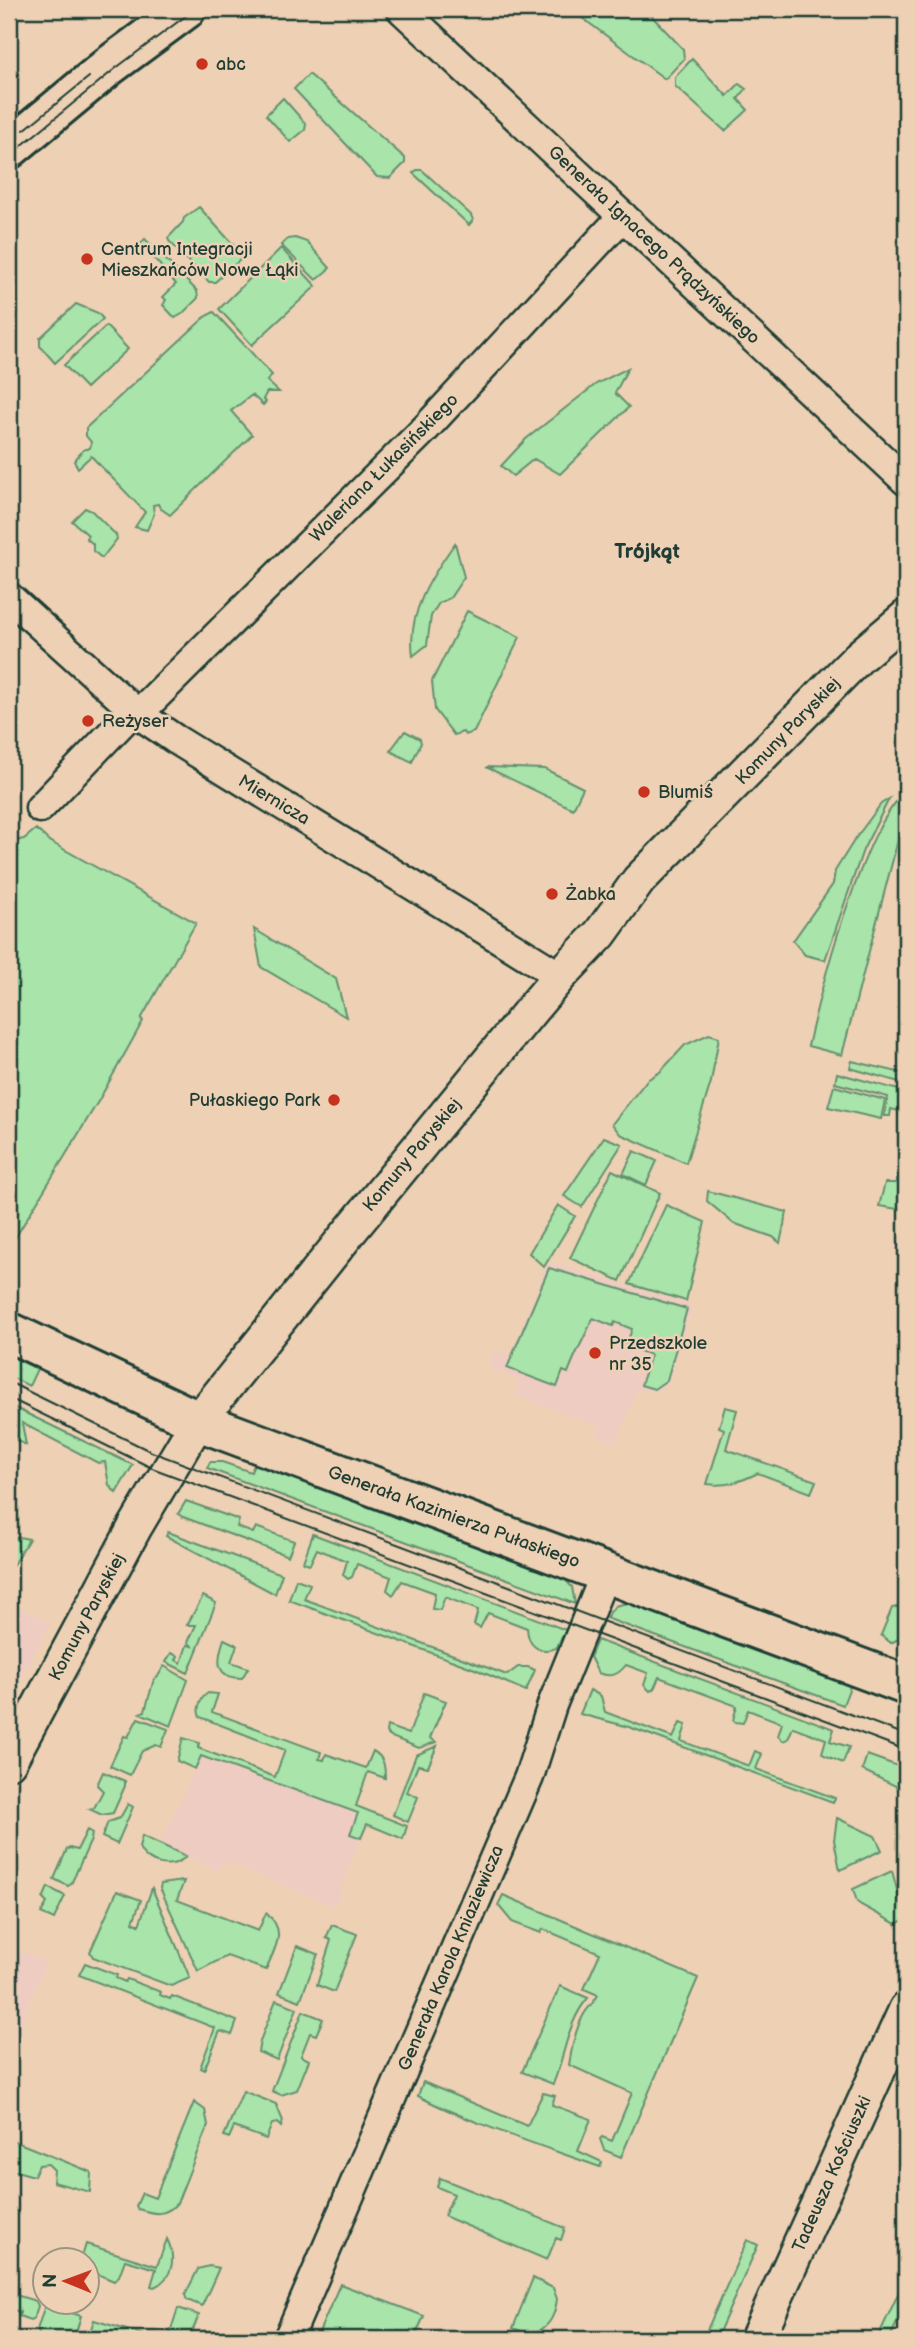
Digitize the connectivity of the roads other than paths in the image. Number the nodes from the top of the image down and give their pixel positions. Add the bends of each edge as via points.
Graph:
1 (186, 9) edge
2 (401, 9) edge
3 (9, 149) edge
4 (623, 216) junction
5 (906, 481) edge
6 (9, 597) edge
7 (906, 617) edge
8 (136, 712) junction
9 (40, 807) dead end
10 (560, 976) junction
11 (9, 1332) edge
12 (198, 1421) junction
13 (605, 1574) junction
14 (906, 1685) edge
15 (9, 1762) edge
16 (906, 2009) edge
17 (288, 2339) edge
18 (757, 2339) edge

1 - 3 main road
2 - 4 street, Generała Ignacego Prądzyńskiego
4 - 5 street, Generała Ignacego Prądzyńskiego
4 - 8 street, Waleriana Łukasińskiego via 424,430
6 - 8 street, Miernicza
7 - 10 street, Komuny Paryskiej via 860,656 639,880 600,934
8 - 9 street, Waleriana Łukasińskiego
8 - 10 street, Miernicza
10 - 12 street, Komuny Paryskiej
11 - 12 main road, Generała Kazimierza Pułaskiego
12 - 13 main road, Generała Kazimierza Pułaskiego
12 - 15 street, Komuny Paryskiej via 135,1527
13 - 14 main road, Generała Kazimierza Pułaskiego
13 - 17 street, Generała Karola Kniaziewicza via 524,1788
16 - 18 street, Tadeusza Kościuszki

